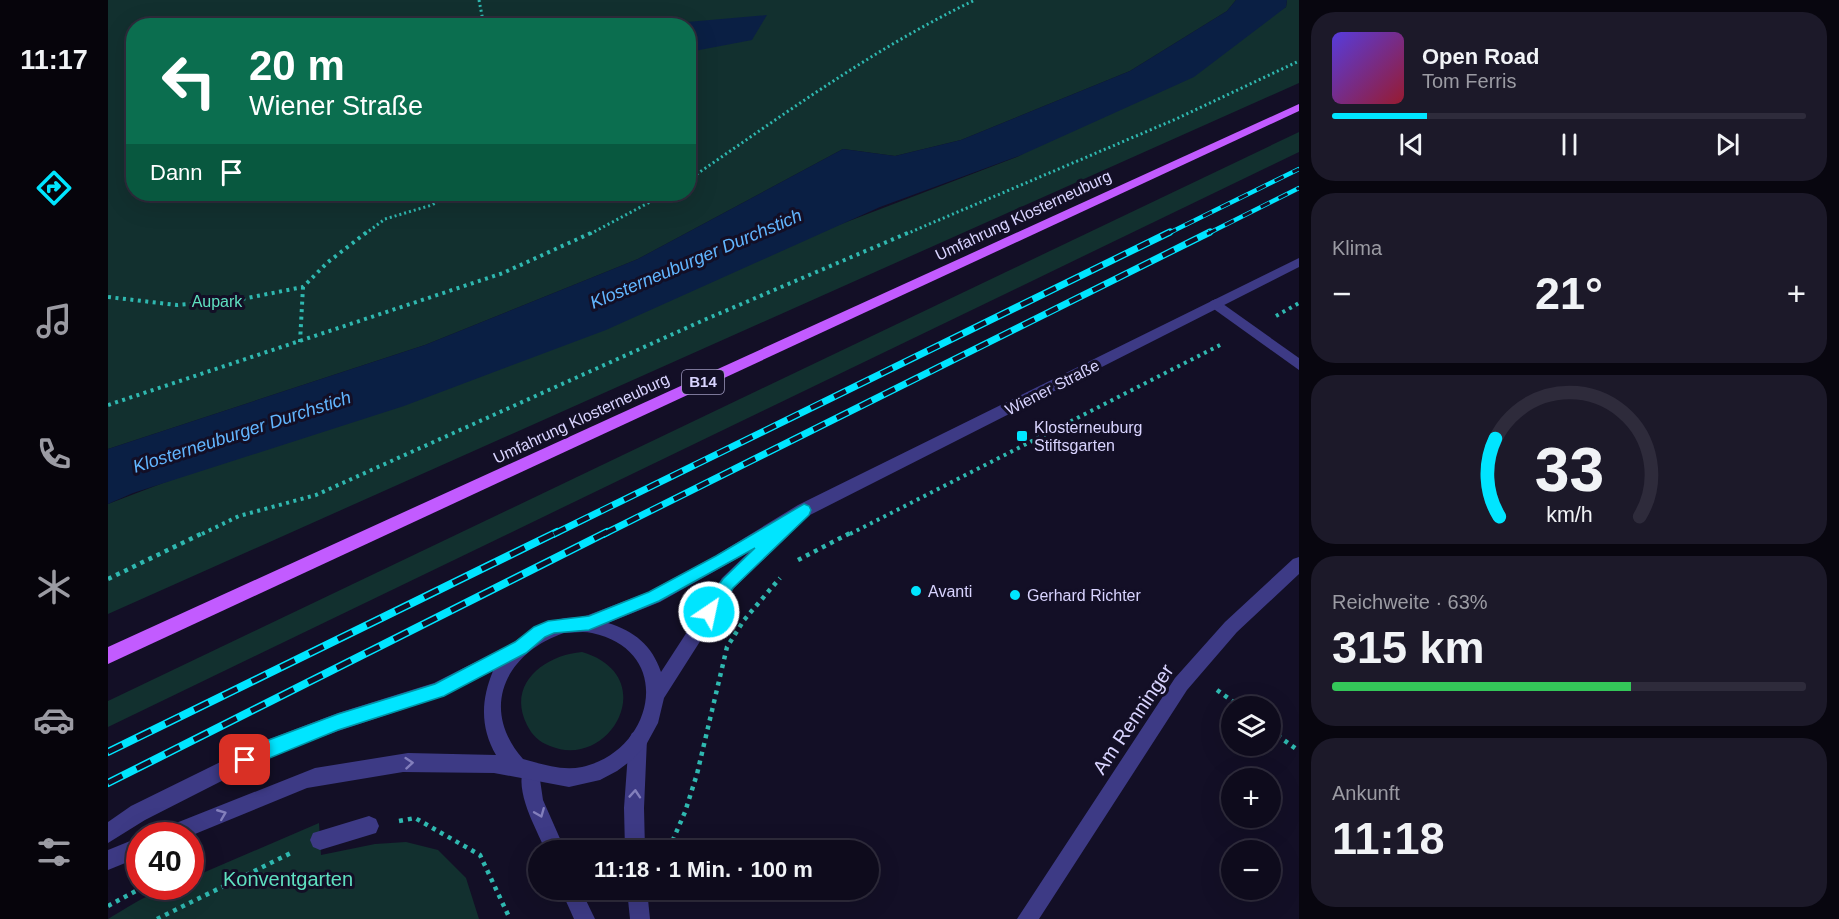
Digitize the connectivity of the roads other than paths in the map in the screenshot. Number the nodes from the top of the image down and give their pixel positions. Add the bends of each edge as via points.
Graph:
1 (1299, 107) edge
2 (1299, 262) edge
3 (1216, 304) junction
4 (1299, 365) edge
5 (804, 510) junction
6 (1299, 564) edge
7 (589, 622) junction
8 (520, 647) junction
9 (108, 656) edge
10 (658, 692) junction
11 (638, 739) junction
12 (525, 770) junction
13 (203, 822) edge
14 (369, 826) dead end
15 (108, 833) edge
16 (320, 840) road end
17 (551, 840) edge
18 (635, 840) edge
19 (126, 853) edge
20 (108, 860) edge
21 (576, 900) edge
22 (638, 900) edge
23 (585, 919) edge
24 (640, 919) edge
25 (1027, 919) edge

1 - 9 main road, Umfahrung Klosterneuburg / B14
2 - 3 street, Wiener Straße
3 - 4 street
3 - 5 street, Wiener Straße
5 - 7 street, Wiener Straße via 662,592
5 - 10 street, Wiener Straße via 728,583
6 - 25 street, Am Renninger via 1231,627 1181,684
7 - 8 street, Wiener Straße via 553,626
7 - 10 street, Wiener Straße via 620,634 640,650 655,676
8 - 12 street, Wiener Straße via 498,676 492,709 498,741
8 - 15 street, Wiener Straße via 438,690 266,749 138,813
10 - 11 street, Wiener Straße via 656,708
11 - 12 street, Wiener Straße via 622,756 593,773 561,778
18 -> 11 street
13 -> 12 street, Wiener Straße via 307,780 411,762 473,763
12 -> 17 street
14 - 16 street
19 - 20 street
21 - 23 street
22 - 24 street

